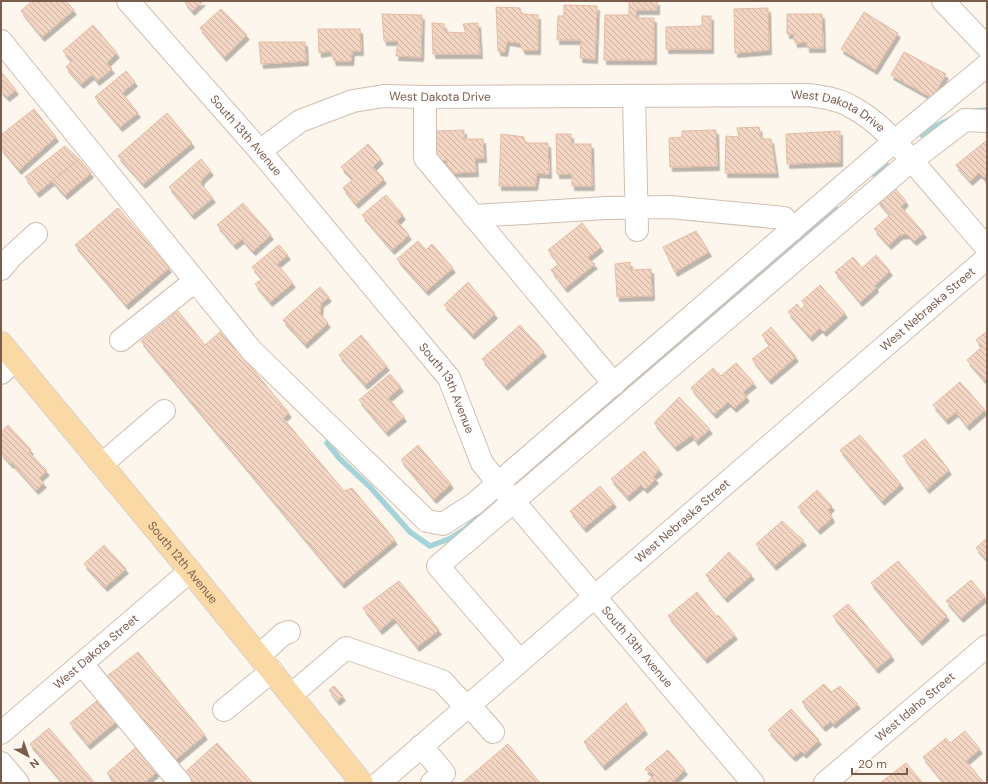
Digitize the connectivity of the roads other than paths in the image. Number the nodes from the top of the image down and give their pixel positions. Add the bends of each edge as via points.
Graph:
1 (128, 1) edge
2 (943, 1) edge
3 (1, 41) edge
4 (987, 47) edge
5 (987, 65) edge
6 (425, 97) junction
7 (634, 97) junction
8 (987, 121) edge
9 (895, 142) junction
10 (260, 151) junction
11 (912, 161) junction
12 (636, 208) junction
13 (473, 216) junction
14 (637, 230) dead end
15 (792, 230) junction
16 (36, 234) dead end
17 (987, 248) edge
18 (987, 258) edge
19 (1, 269) edge
20 (195, 282) junction
21 (120, 340) dead end
22 (1, 343) edge
23 (8, 367) edge
24 (614, 384) junction
25 (164, 411) dead end
26 (102, 464) junction
27 (498, 483) junction
28 (513, 501) junction
29 (190, 571) junction
30 (594, 597) junction
31 (289, 632) dead end
32 (987, 646) edge
33 (520, 661) junction
34 (266, 663) junction
35 (82, 664) junction
36 (291, 695) junction
37 (468, 706) junction
38 (224, 710) dead end
39 (3, 728) edge
40 (493, 732) dead end
41 (421, 746) junction
42 (1, 763) edge
43 (18, 783) edge
44 (180, 783) edge
45 (362, 783) edge
46 (378, 783) edge
47 (432, 783) edge
48 (753, 783) edge
49 (825, 783) edge

1 - 10 street, South 13th Avenue
2 - 4 street
3 - 20 street
5 - 9 street
6 - 7 street, West Dakota Drive
6 - 10 street, West Dakota Drive via 384,96 353,101 300,121
6 - 13 street via 424,158
7 - 9 street, West Dakota Drive via 809,95 828,98 854,108
7 - 12 street
8 - 11 street via 965,120
9 - 11 street, West Dakota Drive
9 - 15 street
10 - 27 street, South 13th Avenue via 449,378 482,463
11 - 17 street, West Dakota Drive
11 - 28 street
12 - 13 street
12 - 14 street
12 - 15 street via 670,207 784,218
13 - 24 street
15 - 24 street
16 - 19 street via 10,257
18 - 30 street, West Nebraska Street
20 - 21 street
20 - 27 street via 252,352 427,522 443,524 474,504
22 - 23 main road, South 12th Avenue
23 - 26 main road, South 12th Avenue
24 - 27 street
25 - 26 street
26 - 29 main road, South 12th Avenue
27 - 28 street, South 13th Avenue
28 - 30 street, South 13th Avenue
28 - 33 street via 438,566
29 - 34 main road, South 12th Avenue
29 - 35 street, West Dakota Street
30 - 33 street, West Nebraska Street
30 - 48 street, South 13th Avenue
31 - 34 street via 283,634
32 - 49 street, West Idaho Street
33 - 37 street, West Nebraska Street
34 - 36 main road, South 12th Avenue
34 - 38 street
35 - 39 street, West Dakota Street
35 - 44 street
36 - 37 street via 346,648 442,681
36 - 45 main road, South 12th Avenue
37 - 40 street
37 - 41 street, West Nebraska Street
41 - 46 street, West Nebraska Street
41 - 47 street via 444,773
42 - 43 street

